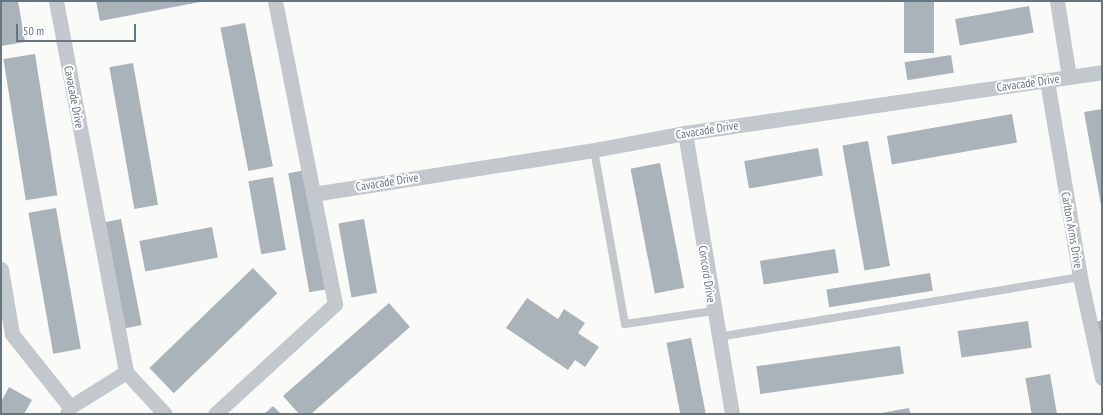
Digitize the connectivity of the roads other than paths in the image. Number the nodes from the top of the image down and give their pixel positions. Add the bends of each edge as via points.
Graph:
1 (56, 1) edge
2 (275, 1) edge
3 (1056, 1) edge
4 (1102, 72) edge
5 (1070, 77) junction
6 (1047, 80) junction
7 (685, 133) junction
8 (594, 150) junction
9 (313, 194) junction
10 (1, 269) edge
11 (1080, 277) junction
12 (713, 311) junction
13 (718, 337) junction
14 (126, 372) junction
15 (1102, 378) edge
16 (68, 410) edge
17 (165, 414) edge
18 (215, 414) edge
19 (732, 414) edge

1 - 14 street, Cavacade Drive
2 - 9 street
3 - 5 street
4 - 5 street, Cavacade Drive
5 - 6 street, Cavacade Drive
6 - 7 street, Cavacade Drive
6 - 11 street, Carlton Arms Drive
7 - 8 street, Cavacade Drive
7 - 12 street, Concord Drive
8 - 9 street, Cavacade Drive
8 - 12 lane via 625,324
9 - 18 street via 335,304
10 - 16 street via 12,334
11 - 13 lane
11 - 15 street, Carlton Arms Drive
12 - 13 street, Concord Drive
13 - 19 street, Concord Drive
14 - 16 street
14 - 17 street

